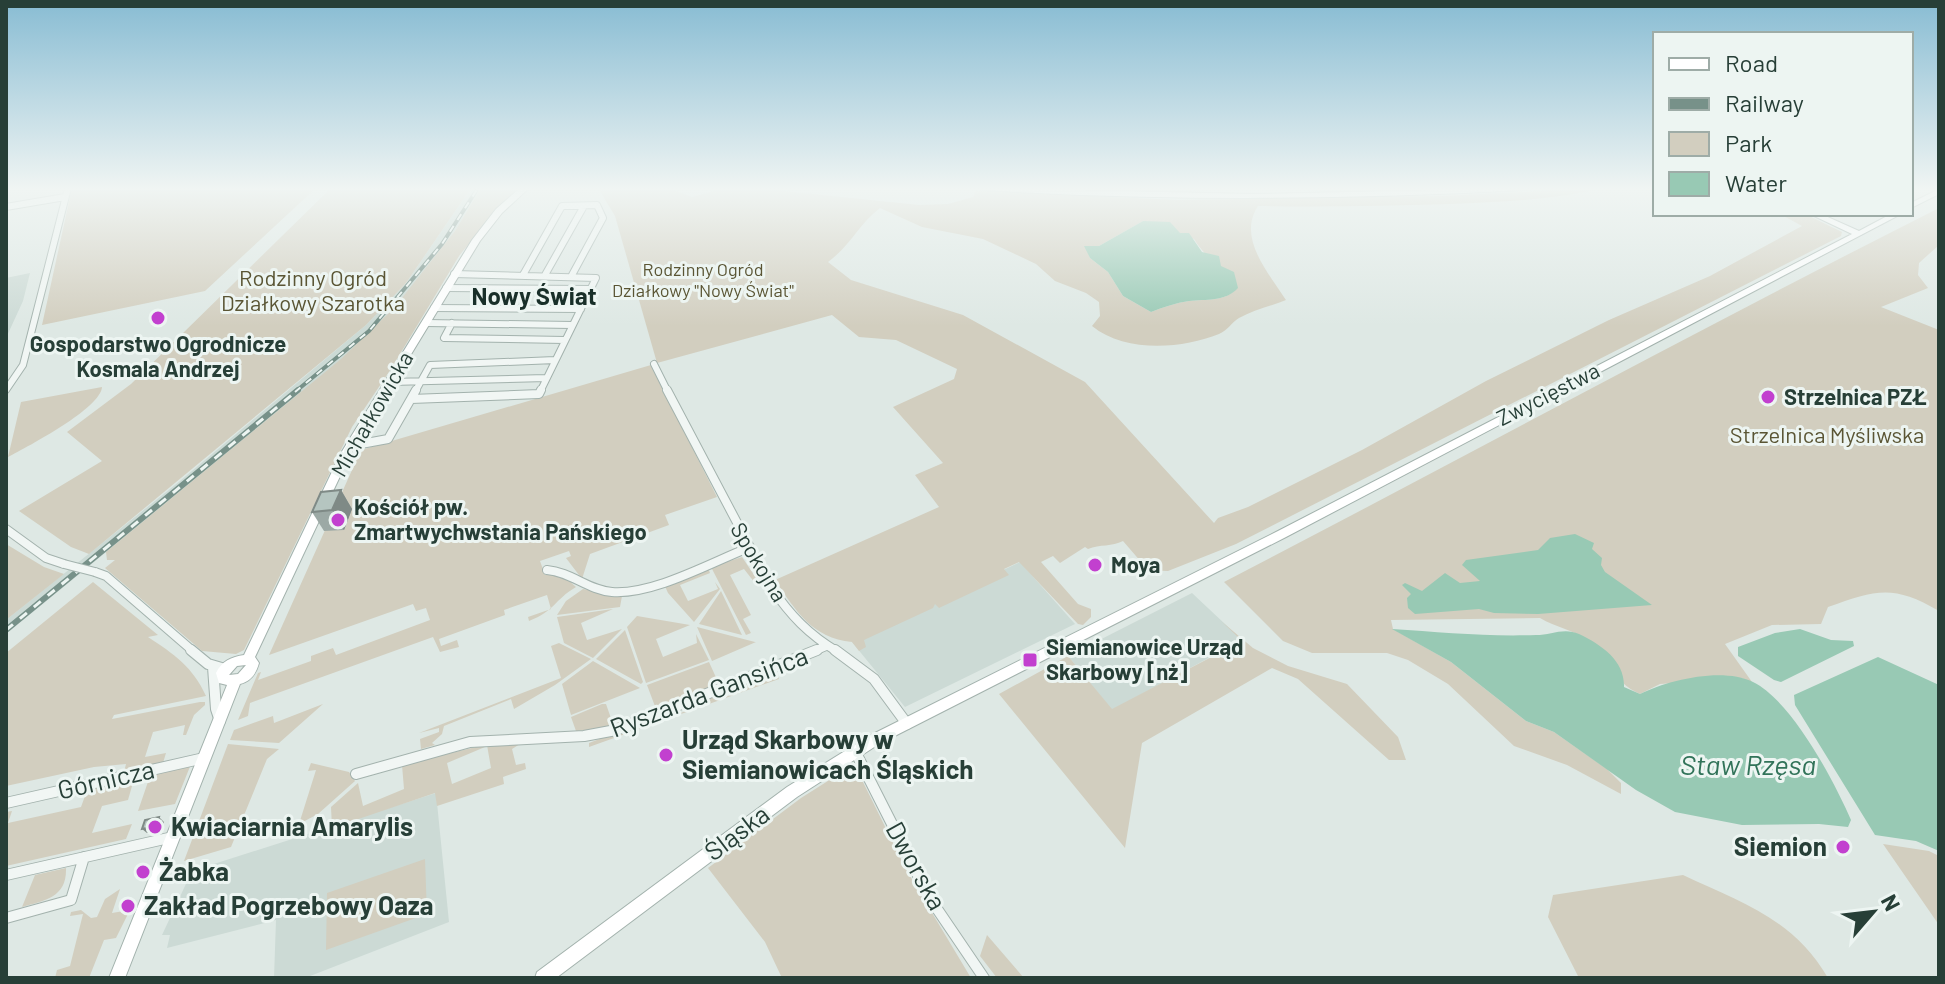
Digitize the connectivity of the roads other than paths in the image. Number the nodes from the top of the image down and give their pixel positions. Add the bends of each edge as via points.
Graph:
1 (56, 234) edge
2 (480, 234) edge
3 (546, 234) edge
4 (568, 234) edge
5 (594, 234) edge
6 (1859, 234) edge
7 (454, 274) junction
8 (523, 275) junction
9 (545, 275) junction
10 (572, 275) junction
11 (446, 288) junction
12 (591, 289) junction
13 (434, 308) junction
14 (581, 309) junction
15 (426, 323) junction
16 (452, 323) junction
17 (572, 325) junction
18 (565, 340) junction
19 (555, 360) junction
20 (654, 364) dead end
21 (546, 378) junction
22 (421, 381) junction
23 (391, 382) junction
24 (6, 390) edge
25 (411, 399) junction
26 (350, 446) junction
27 (6, 529) edge
28 (748, 548) junction
29 (547, 570) dead end
30 (1200, 576) joint
31 (826, 646) junction
32 (248, 659) junction
33 (219, 668) junction
34 (235, 681) junction
35 (221, 723) junction
36 (907, 724) junction
37 (855, 751) junction
38 (206, 758) junction
39 (356, 774) dead end
40 (6, 803) edge
41 (173, 837) junction
42 (84, 857) junction
43 (6, 875) edge
44 (6, 918) edge
45 (547, 977) edge
46 (117, 978) edge
47 (984, 978) edge

1 - 24 street via 23,365
2 - 7 street, Michałkowicka
3 - 8 street
4 - 9 street
5 - 10 street
6 - 30 street, Zwycięstwa
7 - 8 street
7 - 11 street, Michałkowicka
8 - 9 street
9 - 10 street
10 - 12 street via 595,276
11 - 12 street
11 - 13 street, Michałkowicka
12 - 14 street
13 - 14 street
13 - 15 street, Michałkowicka
14 - 17 street
15 - 16 street
15 - 23 street, Michałkowicka
16 - 17 street
16 - 18 street via 444,338
17 - 18 street
18 - 19 street
19 - 21 street
19 - 22 street via 430,365
20 - 28 street, Spokojna
21 - 22 street
21 - 25 street via 539,394
22 - 23 street
22 - 25 street
23 - 26 street, Michałkowicka
25 - 26 street via 388,439
26 - 32 street, Michałkowicka
27 - 33 street, bridge via 46,558 106,576
28 - 29 street via 622,593 591,588
28 - 31 street, Spokojna via 790,614
30 - 36 street, Śląska
31 - 36 street, Spokojna via 874,679
31 - 39 street, Ryszarda Gansińca via 616,730 472,742
32 - 33 street
32 - 34 street, Michałkowicka via 251,671
33 - 34 street via 224,679
33 - 35 street via 216,709
34 - 35 street
35 - 38 street
36 - 37 street, Śląska
37 - 45 street, Śląska via 792,792
37 - 47 street, Dworska via 913,864
38 - 40 street, Górnicza
38 - 41 street
41 - 42 street
41 - 46 street
42 - 43 street
42 - 44 street via 71,900

